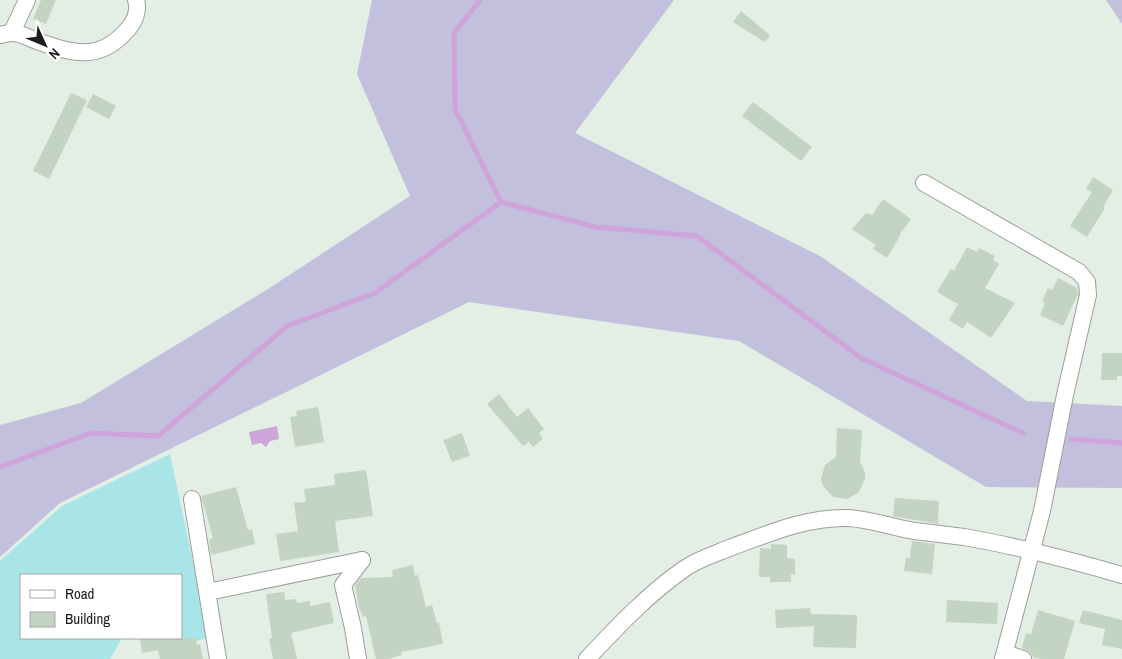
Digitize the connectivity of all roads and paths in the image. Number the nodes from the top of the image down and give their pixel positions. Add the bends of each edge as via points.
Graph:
1 (27, 0) edge
2 (136, 0) edge
3 (6, 33) edge
4 (924, 183) dead end
5 (192, 499) dead end
6 (1032, 551) junction
7 (1122, 575) edge
8 (208, 592) junction
9 (1004, 656) edge
10 (218, 659) edge
11 (358, 659) edge
12 (587, 659) edge
13 (1023, 659) edge

1 - 3 street
2 - 3 street via 137,13 131,25 105,49 84,52 61,50
4 - 6 street via 1079,272 1087,282 1088,295
5 - 8 street
6 - 7 street
6 - 9 street
6 - 12 street via 849,518 804,522 691,564 652,595
8 - 10 street
8 - 11 street via 362,560 343,585
9 - 13 street

